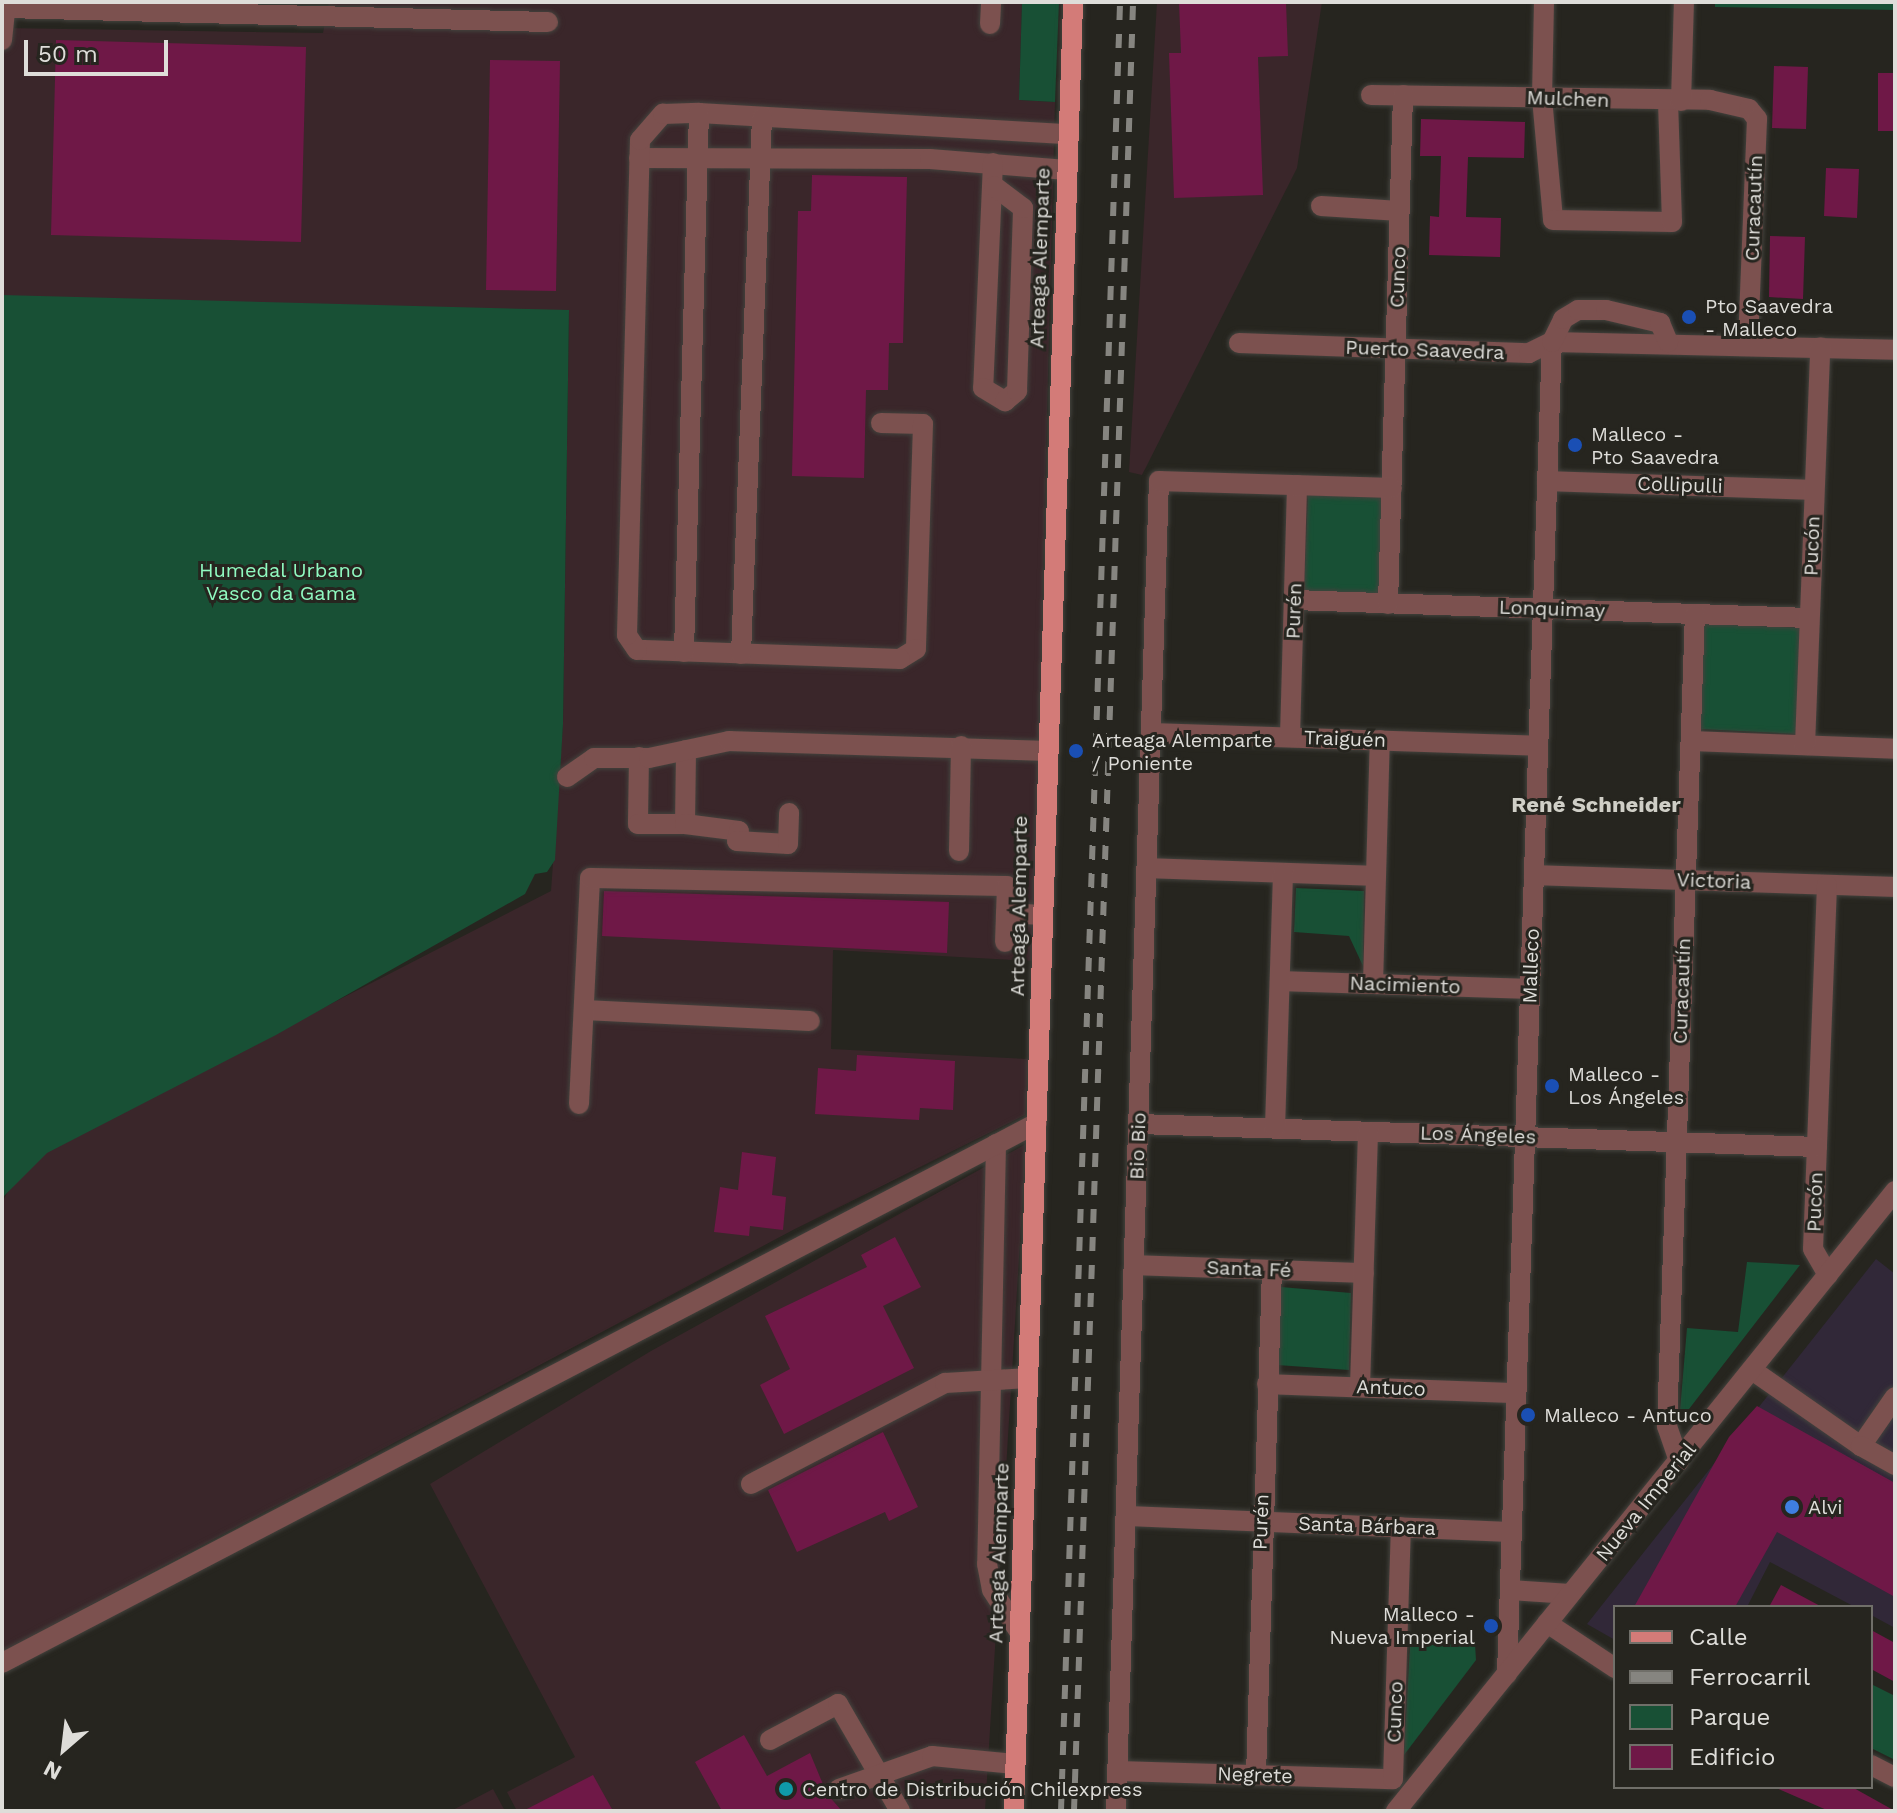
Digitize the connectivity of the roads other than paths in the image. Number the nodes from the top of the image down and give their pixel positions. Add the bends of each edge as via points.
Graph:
1 (991, 2) edge
2 (1073, 2) edge
3 (1544, 2) edge
4 (1684, 2) edge
5 (6, 5) edge
6 (548, 22) dead end
7 (990, 24) dead end
8 (2, 40) edge
9 (1371, 95) dead end
10 (1403, 95) junction
11 (1542, 98) junction
12 (1674, 101) junction
13 (699, 113) junction
14 (762, 117) junction
15 (1757, 119) joint
16 (930, 123) junction
17 (1068, 134) junction
18 (699, 155) junction
19 (761, 156) junction
20 (639, 158) junction
21 (930, 159) junction
22 (993, 163) junction
23 (1067, 170) junction
24 (994, 186) junction
25 (1321, 206) dead end
26 (1400, 211) junction
27 (1552, 342) junction
28 (1668, 342) junction
29 (1239, 343) dead end
30 (1748, 345) junction
31 (1820, 347) junction
32 (1396, 348) junction
33 (1895, 350) edge
34 (881, 423) dead end
35 (1547, 481) junction
36 (1297, 485) junction
37 (1392, 488) junction
38 (1814, 490) junction
39 (1294, 600) junction
40 (1388, 604) junction
41 (1543, 609) junction
42 (1695, 614) junction
43 (1809, 618) junction
44 (684, 652) junction
45 (741, 654) junction
46 (1151, 733) junction
47 (1290, 737) junction
48 (1380, 740) junction
49 (1691, 741) junction
50 (1805, 745) junction
51 (961, 746) junction
52 (1538, 746) junction
53 (1895, 749) edge
54 (686, 750) junction
55 (1047, 751) junction
56 (639, 757) junction
57 (567, 777) dead end
58 (789, 813) dead end
59 (685, 824) junction
60 (959, 851) dead end
61 (1147, 868) junction
62 (1283, 873) junction
63 (1534, 875) junction
64 (1376, 876) junction
65 (1686, 880) junction
66 (1827, 885) junction
67 (1895, 887) edge
68 (1006, 913) junction
69 (1042, 915) junction
70 (1005, 942) dead end
71 (1280, 981) junction
72 (1373, 984) junction
73 (1530, 989) junction
74 (584, 1010) junction
75 (810, 1021) dead end
76 (579, 1104) dead end
77 (1037, 1123) junction
78 (1139, 1124) junction
79 (1275, 1128) junction
80 (1368, 1132) junction
81 (1525, 1137) junction
82 (1677, 1142) junction
83 (996, 1144) junction
84 (1817, 1147) junction
85 (1895, 1191) edge
86 (1134, 1265) junction
87 (1272, 1270) junction
88 (1364, 1273) junction
89 (1828, 1275) junction
90 (1752, 1370) junction
91 (992, 1377) junction
92 (1028, 1378) junction
93 (1267, 1384) junction
94 (1360, 1387) junction
95 (1516, 1393) junction
96 (1895, 1397) edge
97 (1861, 1446) junction
98 (1679, 1461) junction
99 (1895, 1465) edge
100 (751, 1484) dead end
101 (1126, 1516) junction
102 (1261, 1522) junction
103 (1401, 1527) junction
104 (1512, 1532) junction
105 (1510, 1590) junction
106 (1570, 1594) junction
107 (1547, 1623) junction
108 (1020, 1633) junction
109 (2, 1663) edge
110 (1613, 1667) edge
111 (1507, 1674) junction
112 (770, 1740) dead end
113 (1015, 1764) junction
114 (1873, 1766) edge
115 (1118, 1771) junction
116 (879, 1775) junction
117 (1256, 1775) junction
118 (1895, 1777) edge
119 (1393, 1779) junction
120 (839, 1789) dead end
121 (1411, 1793) junction
122 (900, 1811) edge
123 (1014, 1811) edge
124 (1116, 1811) edge
125 (1396, 1811) edge

1 - 7 street
2 - 17 main road, Arteaga Alemparte
3 - 11 street
4 - 12 street
5 - 6 street
5 - 8 street
9 - 10 street, Mulchen
10 - 11 street, Mulchen
10 - 26 street, Cunco
11 - 12 street, Mulchen
11 - 12 street via 1553,220 1672,222
12 - 15 street, Mulchen via 1730,101
13 - 14 street
13 - 18 street
13 - 20 street via 663,114 640,140
14 - 16 street
14 - 19 street
15 - 30 street, Curacautín
16 - 17 street
16 - 21 street
17 - 23 main road, Arteaga Alemparte
18 - 19 street
18 - 20 street
18 - 44 street
19 - 21 street
19 - 45 street
20 - 44 street via 627,635 637,650
21 - 22 street
22 - 23 street
22 - 24 street
23 - 55 main road, Arteaga Alemparte
24 - 24 street via 1023,208 1017,391 1005,401 983,388 987,211
25 - 26 street
26 - 32 street, Cunco
27 - 28 street, Puerto Saavedra
27 - 28 street via 1563,319 1578,310 1660,323
27 - 32 street, Puerto Saavedra via 1529,353
27 - 35 street, Malleco
28 - 30 street, Puerto Saavedra
29 - 32 street, Puerto Saavedra
30 - 31 street, Puerto Saavedra
31 - 33 street, Puerto Saavedra
31 - 38 street, Pucón
32 - 37 street, Cunco
34 - 45 street via 923,424 916,649 900,659
35 - 38 street, Collipulli
35 - 41 street, Malleco
36 - 37 street
36 - 39 street, Purén
36 - 46 street, Bio Bio via 1159,481
37 - 40 street, Cunco
38 - 43 street, Pucón
39 - 40 street, Lonquimay
39 - 47 street, Purén
40 - 41 street, Lonquimay
41 - 42 street, Lonquimay
41 - 52 street, Malleco
42 - 43 street, Lonquimay
42 - 49 street, Curacautín
43 - 50 street, Pucón
44 - 45 street
46 - 47 street, Traiguén
46 - 61 street, Bio Bio
47 - 48 street, Traiguén
48 - 52 street, Traiguén
48 - 64 street
49 - 50 street
49 - 65 street, Curacautín
50 - 53 street
51 - 54 street via 729,741
51 - 55 street
51 - 60 street
52 - 63 street, Malleco
54 - 56 street
54 - 59 street
55 - 69 main road, Arteaga Alemparte
56 - 57 street via 594,758
56 - 59 street via 638,824
58 - 59 street via 788,844 737,841 739,831
61 - 62 street
61 - 78 street, Bio Bio
62 - 64 street
62 - 71 street
63 - 65 street, Victoria
63 - 73 street, Malleco
64 - 72 street
65 - 66 street, Victoria
65 - 82 street, Curacautín
66 - 67 street, Victoria
66 - 84 street, Pucón
68 - 69 street
68 - 70 street
68 - 74 street via 1007,886 590,878
69 - 77 main road, Arteaga Alemparte
71 - 72 street, Nacimiento
71 - 79 street
72 - 73 street, Nacimiento
73 - 81 street, Malleco
74 - 75 street
74 - 76 street
77 - 83 street
77 - 92 main road, Arteaga Alemparte
78 - 79 street, Los Ángeles
78 - 86 street, Bio Bio
79 - 80 street, Los Ángeles
80 - 81 street, Los Ángeles
80 - 88 street
81 - 82 street, Los Ángeles
81 - 95 street, Malleco
82 - 84 street, Los Ángeles
82 - 98 street, Curacautín via 1667,1426
83 - 91 street
83 - 109 street
84 - 89 street, Pucón via 1813,1249
85 - 89 street, Nueva Imperial
86 - 87 street, Santa Fé
86 - 101 street, Bio Bio
87 - 88 street, Santa Fé
87 - 93 street, Purén
88 - 94 street
89 - 90 street, Nueva Imperial
90 - 97 street
90 - 98 street, Nueva Imperial
91 - 92 street
91 - 100 street via 945,1383 912,1396
91 - 108 street via 987,1564 992,1590
92 - 108 main road, Arteaga Alemparte
93 - 94 street, Antuco
93 - 102 street, Purén
94 - 95 street, Antuco
95 - 104 street, Malleco
96 - 97 street
97 - 99 street
98 - 106 street, Nueva Imperial
101 - 102 street, Santa Bárbara
101 - 115 street, Bio Bio
102 - 103 street, Santa Bárbara
102 - 117 street, Purén
103 - 104 street, Santa Bárbara
103 - 119 street, Cunco
104 - 105 street, Malleco
105 - 106 street
105 - 111 street, Malleco
106 - 107 street, Nueva Imperial
107 - 110 street
107 - 111 street, Nueva Imperial
108 - 113 main road, Arteaga Alemparte
111 - 121 street, Nueva Imperial
112 - 116 street via 838,1704
113 - 116 street via 932,1756
113 - 123 main road, Arteaga Alemparte
114 - 118 street
115 - 117 street, Negrete
115 - 124 street, Bio Bio
116 - 120 street
116 - 122 street
117 - 119 street, Negrete
119 - 121 street
121 - 125 street, Nueva Imperial

